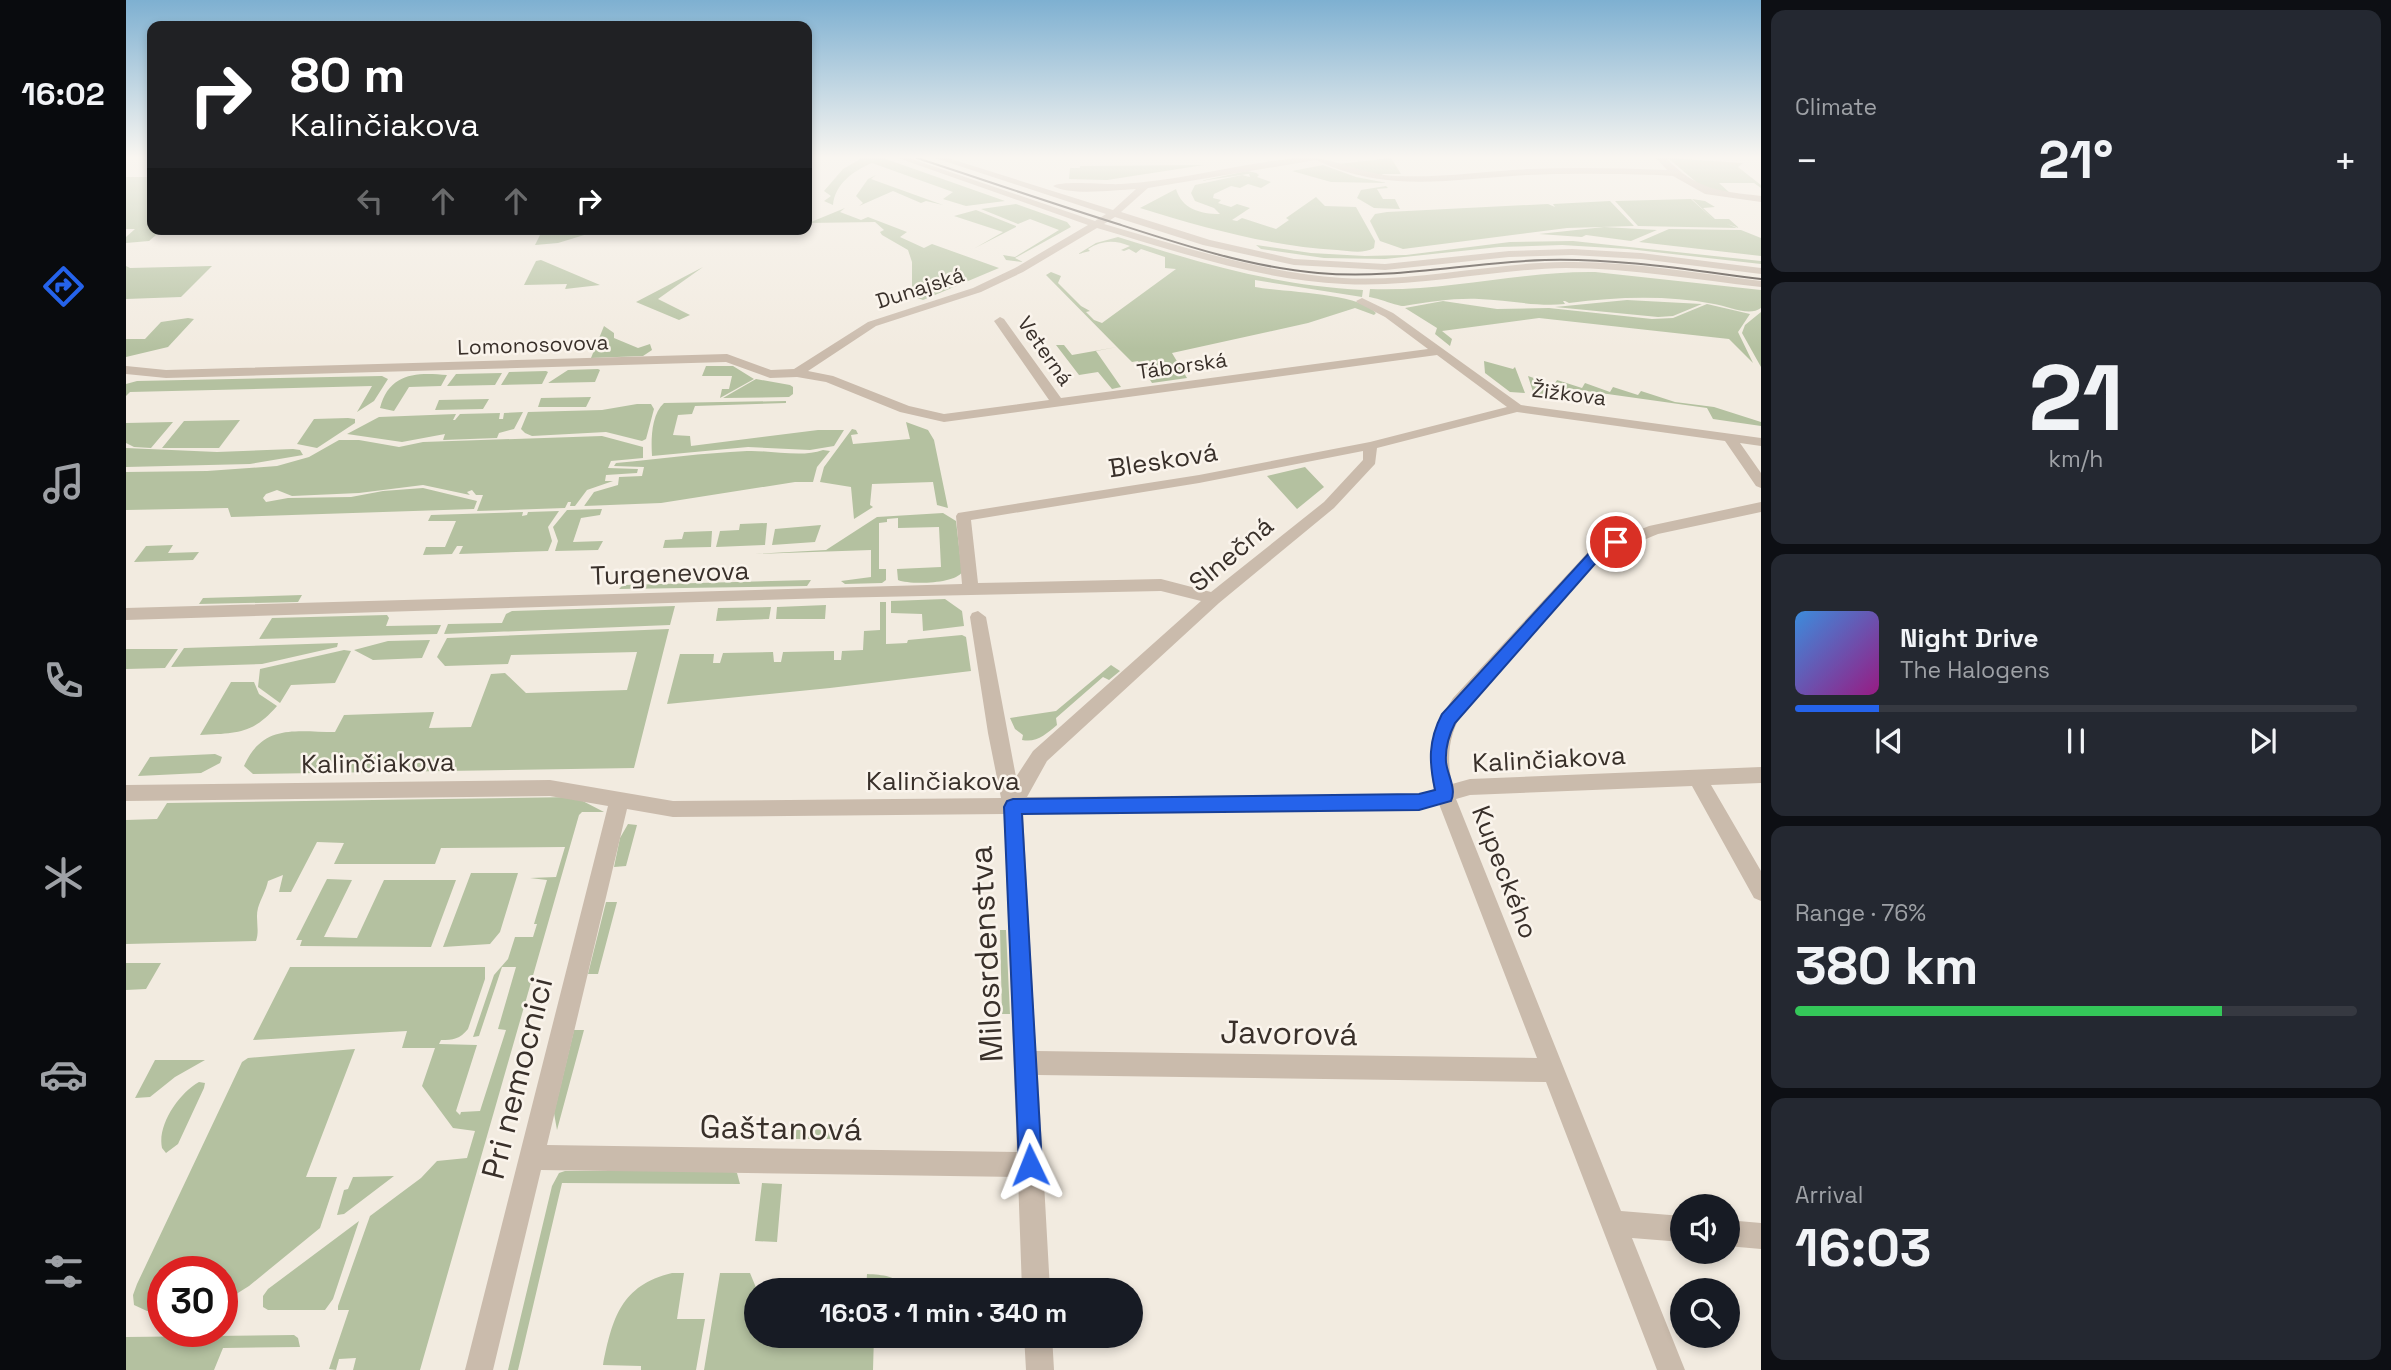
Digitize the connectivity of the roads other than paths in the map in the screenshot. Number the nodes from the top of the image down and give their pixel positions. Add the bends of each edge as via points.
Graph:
1 (1087, 222) edge
2 (1098, 222) edge
3 (1140, 222) edge
4 (1145, 222) edge
5 (1094, 224) junction
6 (1148, 225) junction
7 (1126, 233) junction
8 (1076, 235) junction
9 (1761, 271) edge
10 (1761, 284) edge
11 (1362, 301) dead end
12 (1000, 321) dead end
13 (1441, 351) junction
14 (126, 370) edge
15 (797, 373) junction
16 (1058, 403) junction
17 (1517, 408) junction
18 (930, 417) joint
19 (1729, 437) junction
20 (1761, 442) edge
21 (1370, 446) junction
22 (1761, 483) edge
23 (1761, 507) edge
24 (971, 590) junction
25 (1213, 600) junction
26 (126, 614) edge
27 (978, 617) dead end
28 (1761, 775) edge
29 (1697, 778) junction
30 (126, 793) edge
31 (1445, 795) junction
32 (619, 801) junction
33 (1013, 807) junction
34 (1761, 891) edge
35 (1027, 1063) junction
36 (1551, 1070) junction
37 (532, 1157) junction
38 (1030, 1165) junction
39 (1614, 1223) junction
40 (1670, 1228) edge
41 (1740, 1234) edge
42 (1761, 1236) edge
43 (1035, 1278) edge
44 (1039, 1348) edge
45 (479, 1370) edge
46 (1040, 1370) edge
47 (1671, 1370) edge

1 - 5 street
2 - 5 street, Dunajská
3 - 6 street
4 - 6 street
5 - 7 street
5 - 8 street, Dunajská
6 - 9 street via 1238,251 1331,265 1400,267 1494,255 1572,252
7 - 8 street
7 - 10 street via 1249,268 1344,281 1421,281 1567,265
8 - 15 street, Dunajská via 1001,280 872,324
11 - 13 street, Žižkova
12 - 16 street, Veterná
13 - 16 street, Táborská
13 - 17 street, Žižkova
14 - 15 street, Lomonosovova via 158,374 727,358 770,374
15 - 18 street, Lomonosovova via 844,383
16 - 18 street, Táborská
17 - 19 street, Žižkova
17 - 21 street
19 - 20 street, Žižkova
19 - 22 street
21 - 24 street, Blesková via 1199,479 963,516
21 - 25 street, Slnečná via 1370,461 1329,505
23 - 31 street, Kupeckého via 1638,535 1595,554 1448,719 1438,762
24 - 25 street, Turgenevova via 1161,585
24 - 26 street, Turgenevova
25 - 33 street, Slnečná via 1040,756
27 - 33 street, Milosrdenstva
28 - 29 street, Kalinčiakova
29 - 31 street, Kalinčiakova via 1470,787
29 - 34 street
30 - 32 street, Kalinčiakova via 550,788
31 - 33 street, Kalinčiakova via 1419,802
31 - 36 street, Kupeckého
32 - 33 street, Kalinčiakova via 673,809
32 - 37 street, Pri nemocnici
33 - 35 street, Milosrdenstva
35 - 36 street, Javorová
35 - 38 street, Milosrdenstva
36 - 39 street, Kupeckého
37 - 38 street, Gaštanová
37 - 45 street, Pri nemocnici
38 - 43 street, Milosrdenstva
39 - 40 street
39 - 47 street, Kupeckého
41 - 42 street
44 - 46 street

